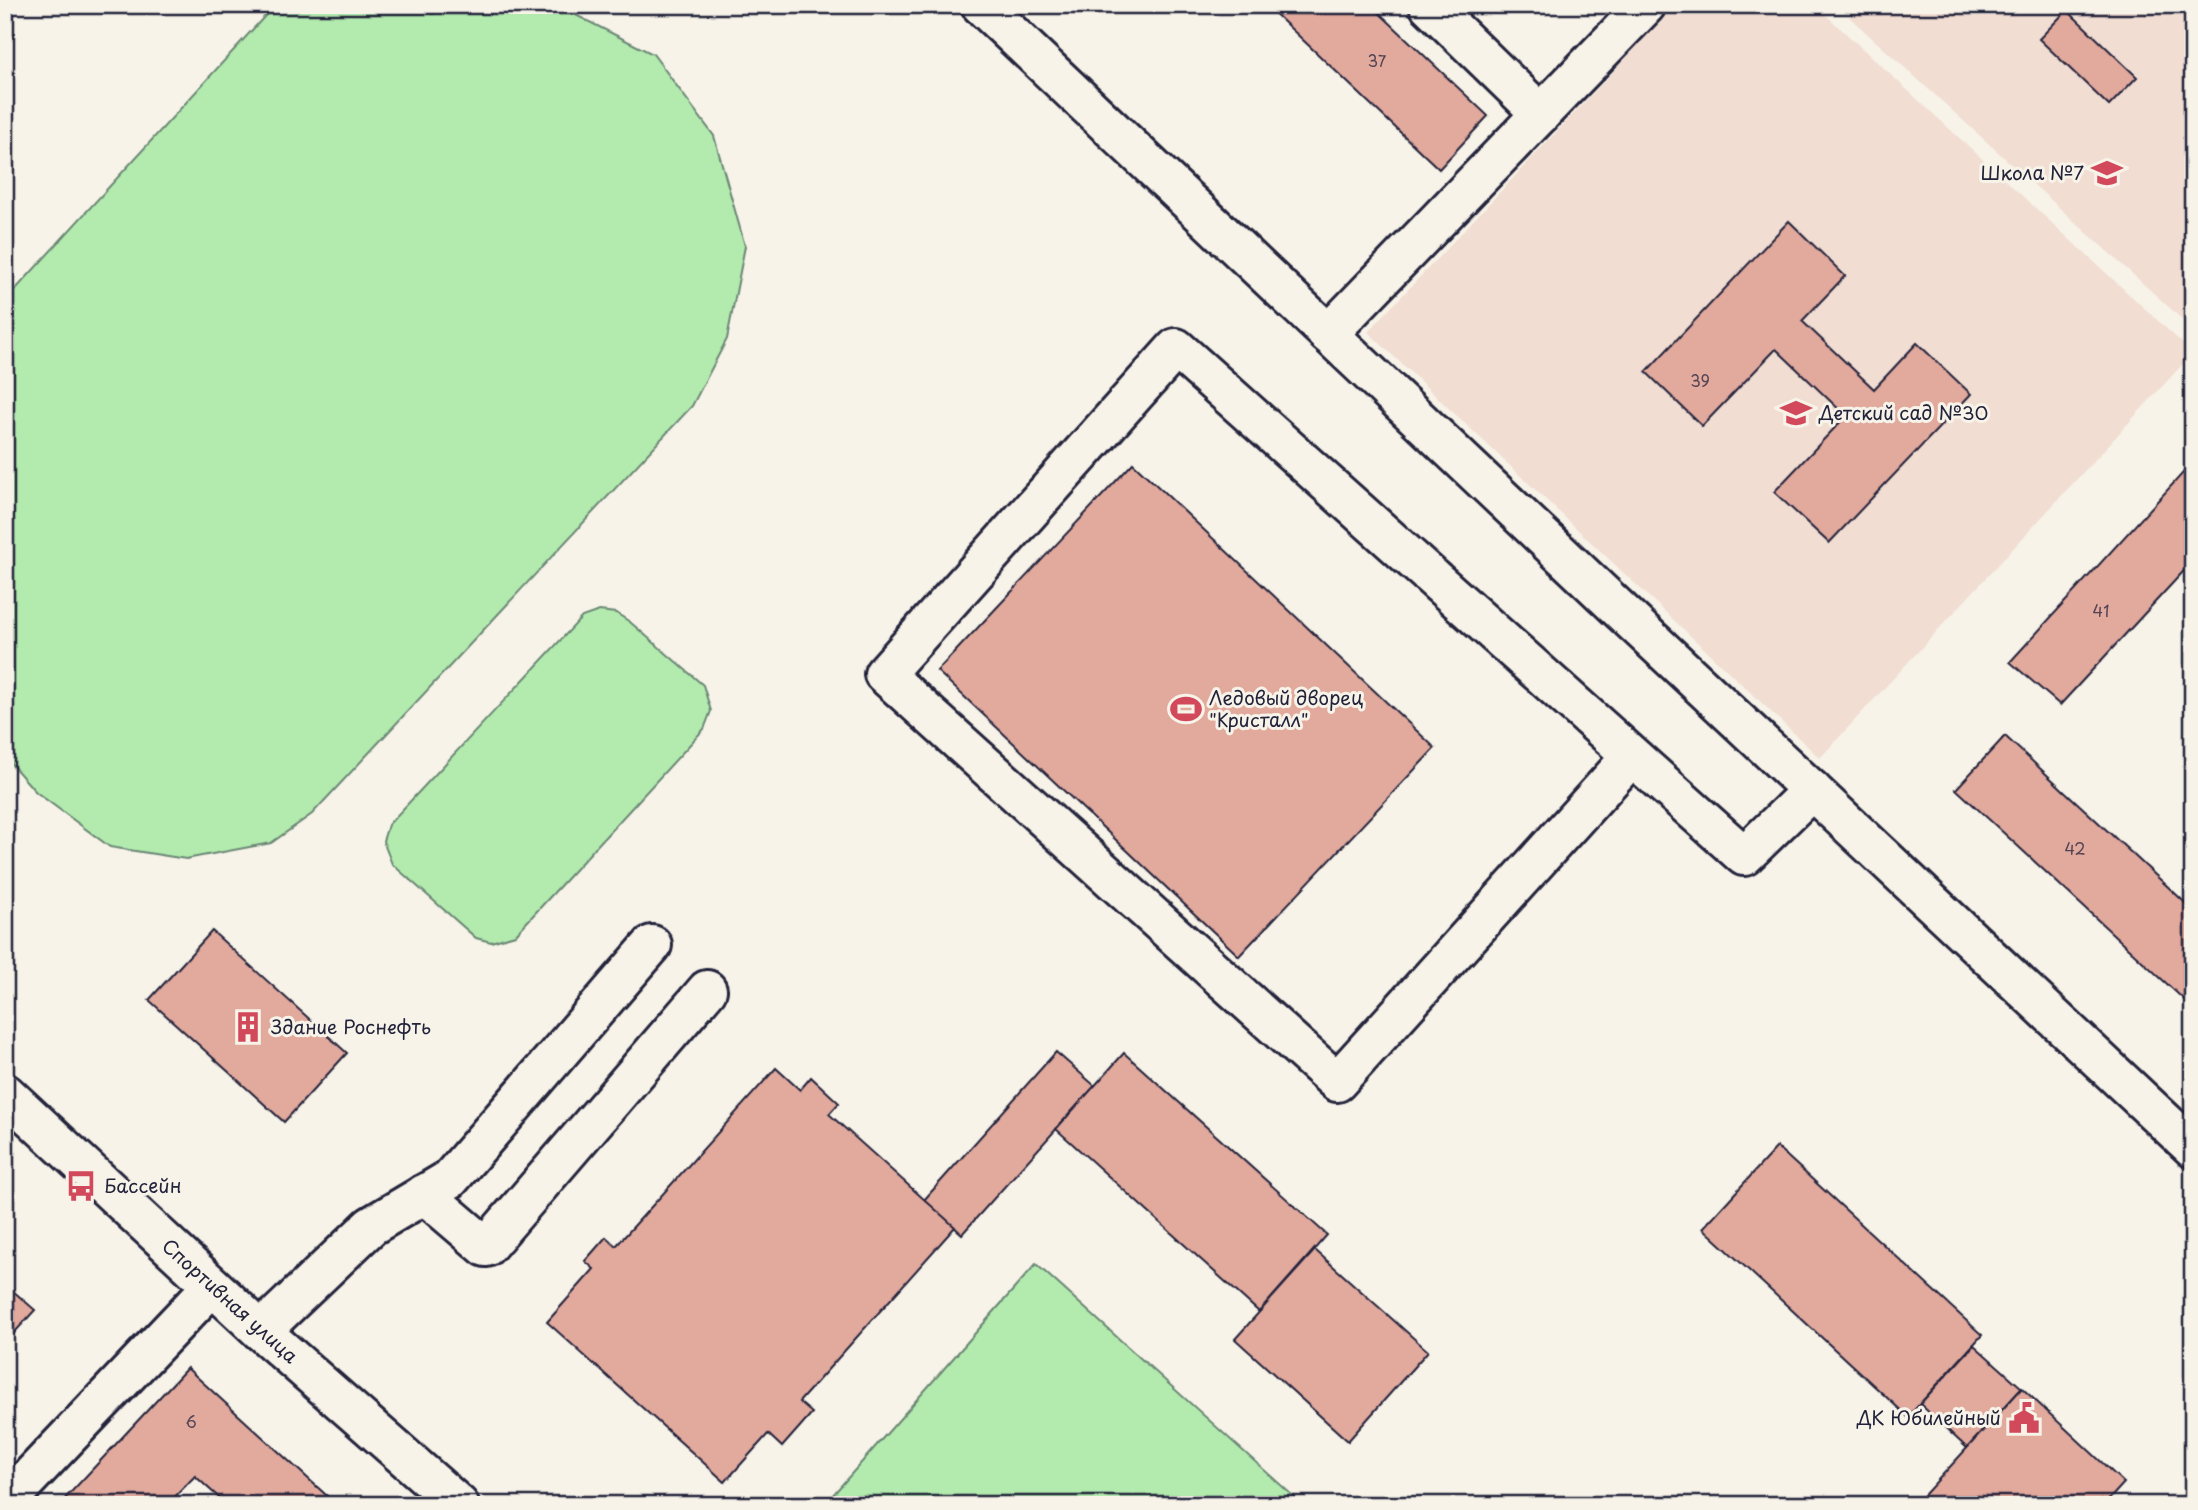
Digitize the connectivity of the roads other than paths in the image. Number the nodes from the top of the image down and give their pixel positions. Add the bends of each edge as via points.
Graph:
1 (981, 5) edge
2 (1429, 5) edge
3 (1646, 5) edge
4 (1541, 114) junction
5 (1328, 334) junction
6 (1632, 756) junction
7 (1812, 790) junction
8 (652, 945) dead end
9 (707, 990) dead end
10 (5, 1093) edge
11 (2193, 1148) edge
12 (424, 1194) junction
13 (212, 1286) junction
14 (261, 1331) junction
15 (8, 1501) edge
16 (459, 1505) edge

1 - 5 street
2 - 4 street
3 - 4 street
4 - 5 street
5 - 7 street
6 - 6 street via 1337,1082 884,674 1176,348
6 - 7 street via 1744,856
7 - 11 street
8 - 12 street via 450,1179
9 - 12 street via 486,1247
10 - 13 street, Спортивная улица
12 - 14 street via 370,1226
13 - 14 street, Спортивная улица
13 - 15 street
14 - 16 street, Спортивная улица

